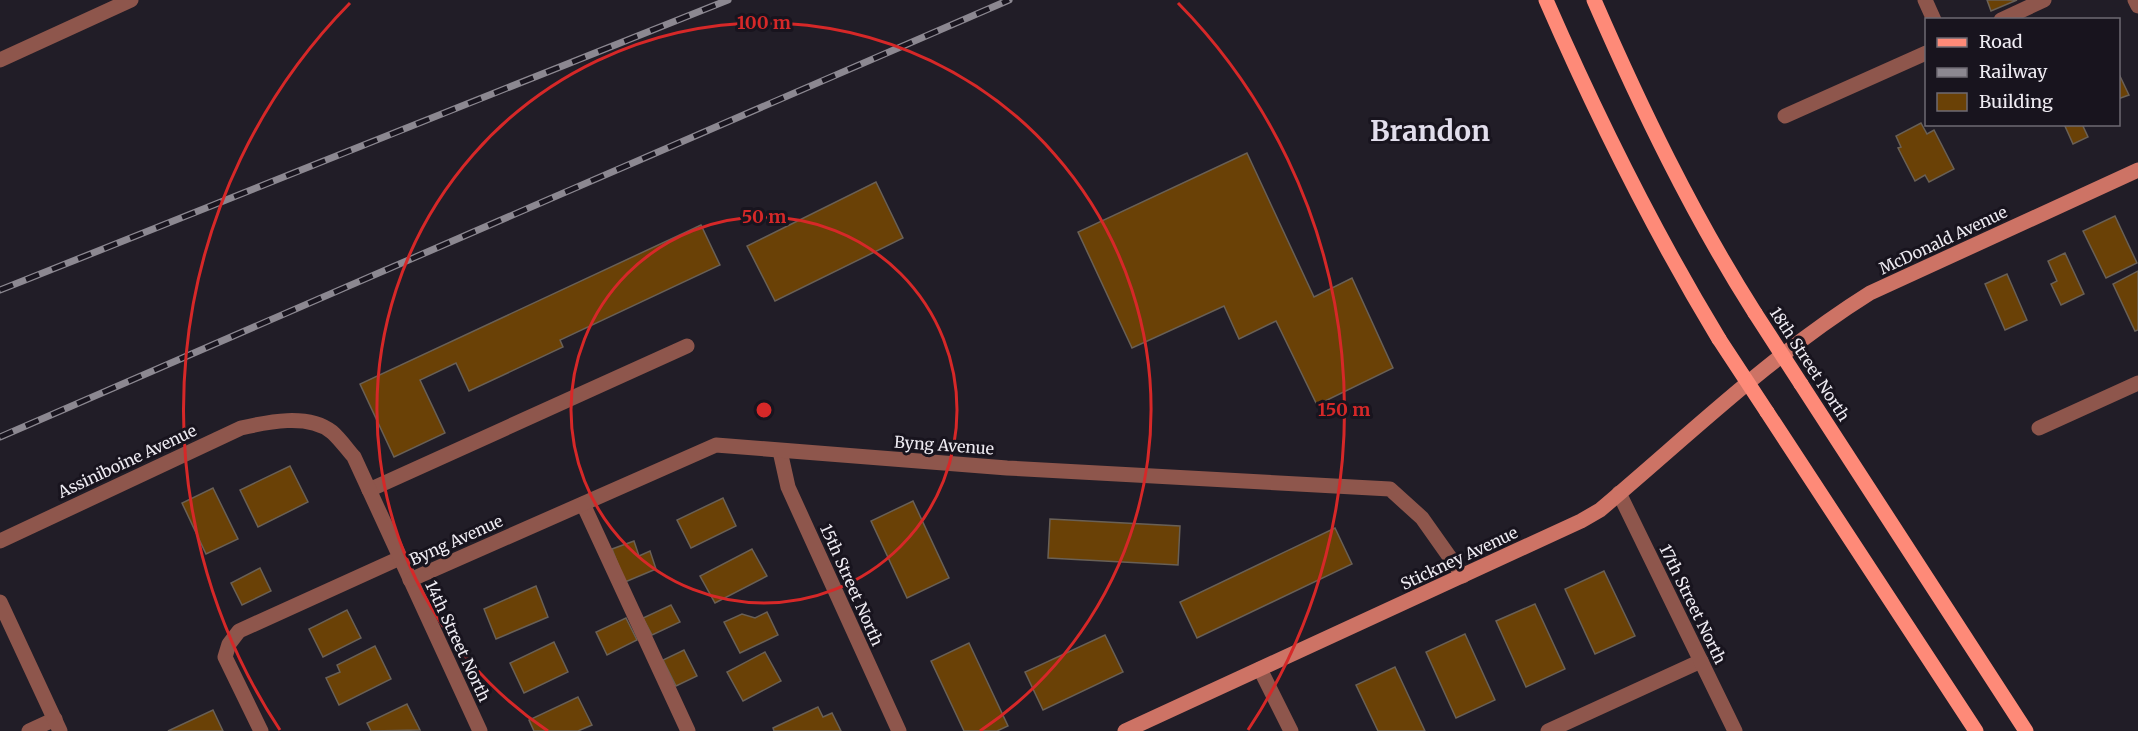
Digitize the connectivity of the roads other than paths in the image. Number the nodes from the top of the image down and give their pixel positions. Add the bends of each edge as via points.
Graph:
1 (131, 0) edge
2 (1546, 0) edge
3 (1594, 0) edge
4 (1925, 0) edge
5 (2044, 0) edge
6 (2135, 0) edge
7 (2138, 6) edge
8 (1933, 18) edge
9 (2005, 18) edge
10 (1925, 53) edge
11 (0, 60) edge
12 (1785, 116) dead end
13 (2138, 170) edge
14 (687, 346) dead end
15 (1774, 362) joint
16 (2138, 383) edge
17 (271, 422) joint
18 (2039, 428) dead end
19 (780, 451) junction
20 (369, 490) junction
21 (1619, 493) junction
22 (583, 504) junction
23 (0, 541) edge
24 (400, 558) junction
25 (1463, 576) junction
26 (410, 580) junction
27 (0, 602) edge
28 (1701, 661) junction
29 (1260, 669) junction
30 (57, 725) edge
31 (29, 731) edge
32 (261, 731) edge
33 (480, 731) edge
34 (688, 731) edge
35 (899, 731) edge
36 (1125, 731) edge
37 (1291, 731) edge
38 (1548, 731) edge
39 (1735, 731) edge
40 (1976, 731) edge
41 (2026, 731) edge

1 - 11 street
2 - 40 main road, bridge via 1614,149 1719,339
3 - 41 main road, 18th Street North, bridge via 1641,107 1683,189 1755,313
4 - 8 street
5 - 9 street
6 - 7 street
10 - 12 street
13 - 15 street, McDonald Avenue via 1870,294 1833,316
14 - 20 street
15 - 21 street, Stickney Avenue
16 - 18 street
17 - 20 street, 14th Street North via 305,422 330,431 354,457
17 - 23 street, Assiniboine Avenue via 241,428
19 - 22 street, Byng Avenue via 716,445
19 - 25 street, Byng Avenue via 1390,489 1422,518
19 - 35 street, 15th Street North via 788,487
20 - 24 street, 14th Street North
21 - 25 street, Stickney Avenue via 1581,521
21 - 28 street, 17th Street North
22 - 26 street, Byng Avenue
22 - 34 street
24 - 26 street, 14th Street North
24 - 32 street via 239,631 225,657
25 - 29 street, Stickney Avenue
26 - 33 street, 14th Street North
27 - 30 street
28 - 38 street
28 - 39 street, 17th Street North
29 - 36 street, Stickney Avenue
29 - 37 street
30 - 31 street

